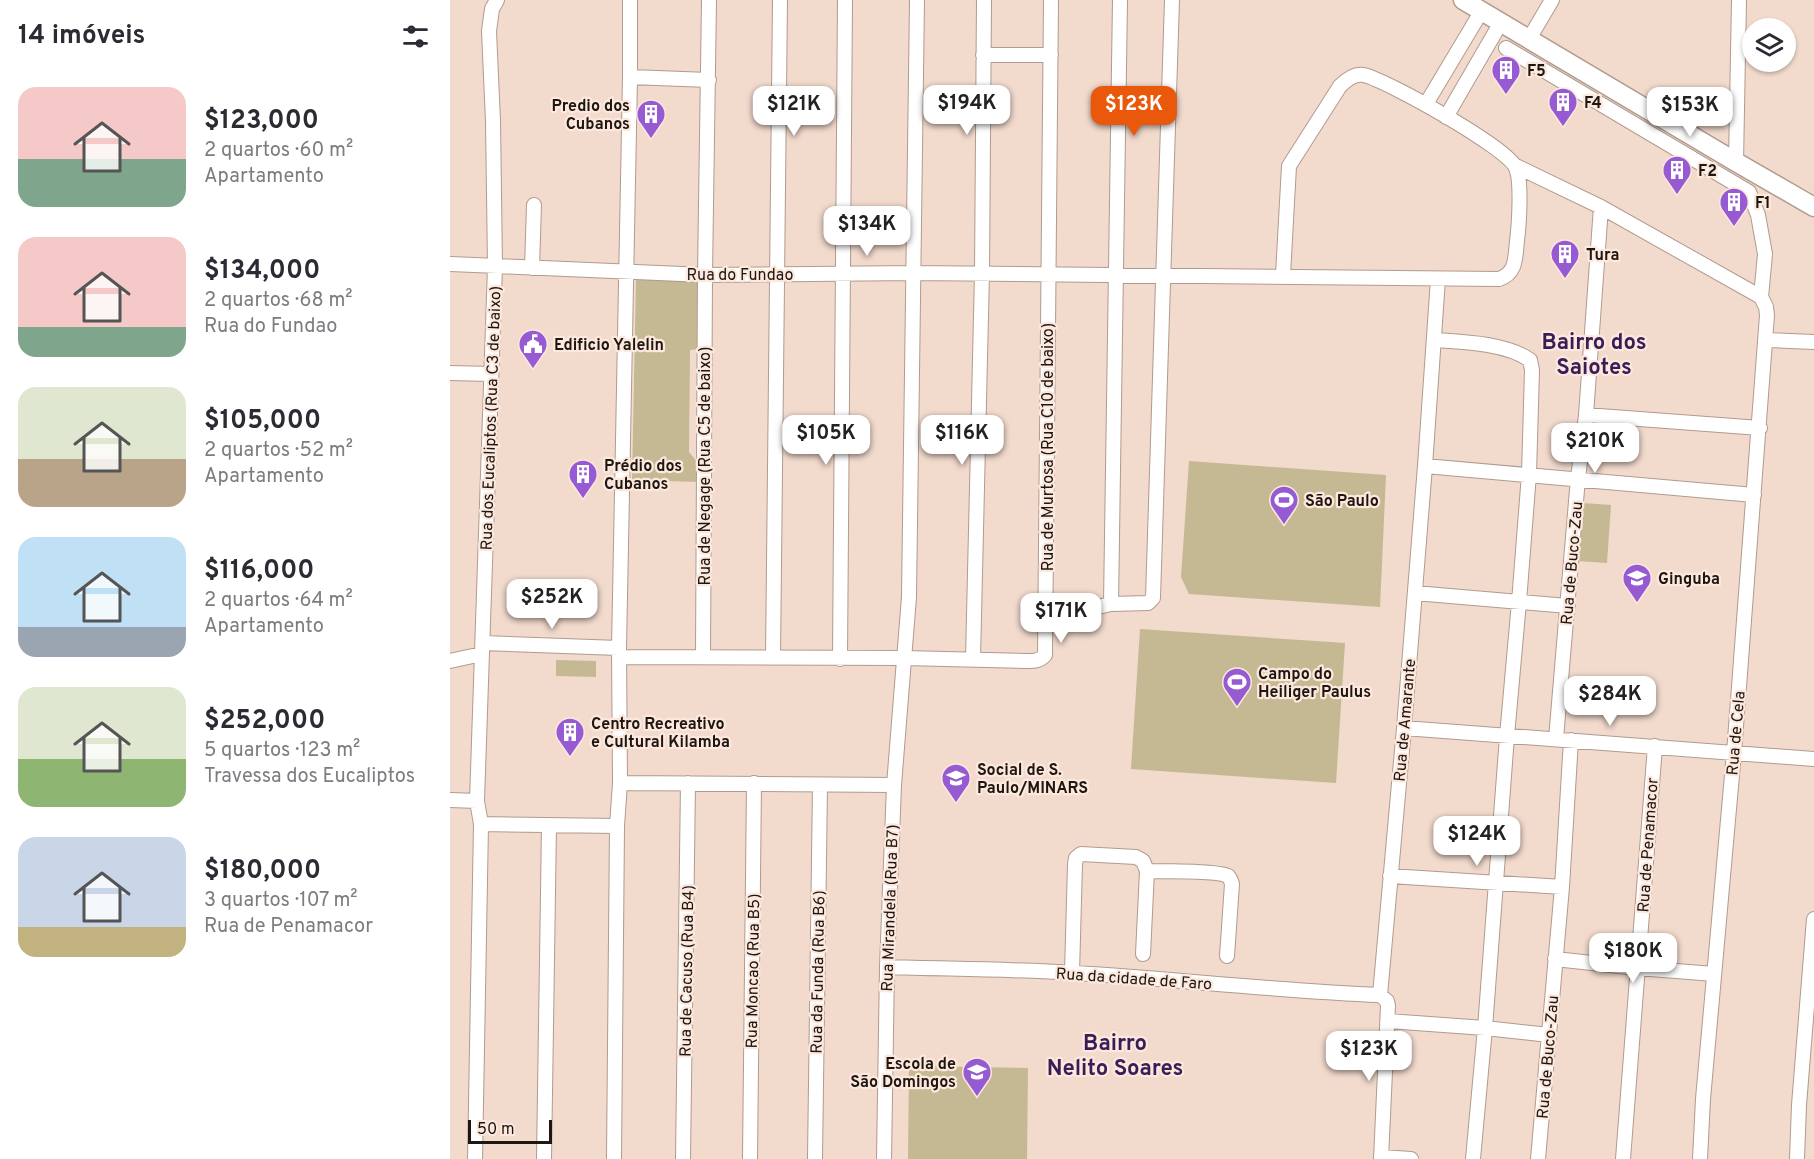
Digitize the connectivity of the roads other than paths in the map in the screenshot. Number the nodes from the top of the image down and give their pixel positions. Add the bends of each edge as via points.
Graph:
1 (497, 0) edge
2 (630, 0) edge
3 (710, 0) edge
4 (780, 0) edge
5 (846, 0) edge
6 (917, 0) edge
7 (984, 0) edge
8 (1051, 0) edge
9 (1120, 0) edge
10 (1172, 0) edge
11 (1463, 0) edge
12 (1552, 0) edge
13 (1739, 0) edge
14 (1481, 12) junction
15 (1500, 24) junction
16 (1529, 39) junction
17 (1506, 48) dead end
18 (1052, 55) junction
19 (983, 56) junction
20 (630, 77) junction
21 (709, 80) junction
22 (1426, 104) junction
23 (1446, 117) junction
24 (1736, 162) junction
25 (1516, 166) junction
26 (534, 205) dead end
27 (1601, 207) junction
28 (1814, 207) edge
29 (450, 264) edge
30 (495, 266) junction
31 (532, 268) junction
32 (626, 272) junction
33 (843, 273) junction
34 (913, 273) junction
35 (982, 273) junction
36 (777, 274) junction
37 (1116, 274) junction
38 (1164, 274) junction
39 (705, 275) junction
40 (1048, 275) junction
41 (1283, 275) junction
42 (1438, 279) junction
43 (1763, 302) junction
44 (1434, 340) junction
45 (1766, 340) junction
46 (1814, 342) edge
47 (450, 373) edge
48 (491, 374) junction
49 (1586, 415) junction
50 (1760, 428) junction
51 (1425, 466) junction
52 (1529, 474) junction
53 (1578, 478) junction
54 (1754, 495) junction
55 (1415, 593) junction
56 (1520, 602) junction
57 (1111, 604) junction
58 (1568, 606) junction
59 (1046, 619) junction
60 (482, 648) junction
61 (619, 653) junction
62 (703, 657) junction
63 (773, 658) junction
64 (840, 658) junction
65 (904, 658) junction
66 (973, 659) junction
67 (450, 661) edge
68 (1404, 728) junction
69 (1507, 736) junction
70 (1556, 739) junction
71 (1571, 740) junction
72 (1655, 746) junction
73 (1734, 753) junction
74 (1814, 759) edge
75 (620, 783) junction
76 (688, 783) junction
77 (754, 783) junction
78 (820, 785) junction
79 (894, 785) junction
80 (450, 800) edge
81 (477, 801) junction
82 (481, 824) junction
83 (549, 825) junction
84 (617, 826) junction
85 (1147, 871) junction
86 (1390, 876) junction
87 (1495, 884) junction
88 (1562, 888) junction
89 (1814, 919) edge
90 (1143, 954) dead end
91 (1227, 956) dead end
92 (1555, 959) junction
93 (887, 967) junction
94 (1638, 968) junction
95 (1072, 973) junction
96 (1714, 974) junction
97 (1380, 995) junction
98 (1388, 1021) junction
99 (1485, 1028) junction
100 (1549, 1035) junction
101 (1381, 1158) edge
102 (475, 1159) edge
103 (544, 1159) edge
104 (614, 1159) edge
105 (683, 1159) edge
106 (750, 1159) edge
107 (815, 1159) edge
108 (884, 1159) edge
109 (1411, 1159) edge
110 (1473, 1159) edge
111 (1538, 1159) edge
112 (1623, 1159) edge
113 (1700, 1159) edge
114 (1797, 1159) edge

1 - 30 street, Rua dos Eucaliptos (Rua C3 de baixo) via 489,31
2 - 20 street
3 - 21 street, Rua de Negage (Rua C5 de baixo)
4 - 36 street
5 - 33 street
6 - 34 street, Rua Mirandela (Rua B7)
7 - 19 street
8 - 18 street, Rua de Murtosa (Rua C10 de baixo)
9 - 37 street
10 - 38 street
11 - 14 street
12 - 16 street
13 - 24 street
14 - 15 street
14 - 22 street
15 - 16 street
15 - 23 street
16 - 24 street
17 - 43 street, Rua de Cela via 1749,192 1765,254
18 - 19 street
18 - 40 street, Rua de Murtosa (Rua C10 de baixo)
19 - 35 street
20 - 21 street
20 - 32 street
21 - 39 street, Rua de Negage (Rua C5 de baixo)
22 - 23 street
22 - 41 street via 1363,75 1350,77 1340,86 1289,166
23 - 25 street via 1499,150
24 - 28 street
25 - 27 street
25 - 42 street, Rua do Fundao via 1519,224 1511,271 1499,279
26 - 31 street
27 - 43 street
27 - 49 street, Rua de Buco-Zau
29 - 30 street, Rua do Fundao
30 - 31 street, Rua do Fundao
30 - 48 street, Rua dos Eucaliptos (Rua C3 de baixo)
31 - 32 street, Rua do Fundao
32 - 39 street, Rua do Fundao
32 - 61 street
33 - 34 street, Rua do Fundao
33 - 36 street, Rua do Fundao
33 - 64 street
34 - 35 street, Rua do Fundao
34 - 65 street, Rua Mirandela (Rua B7) via 909,597
35 - 40 street, Rua do Fundao
35 - 66 street
36 - 39 street, Rua do Fundao
36 - 63 street
37 - 38 street, Rua do Fundao
37 - 40 street, Rua do Fundao
37 - 57 street
38 - 41 street, Rua do Fundao
38 - 57 street via 1152,601
39 - 62 street, Rua de Negage (Rua C5 de baixo)
40 - 59 street, Rua de Murtosa (Rua C10 de baixo)
41 - 42 street, Rua do Fundao
42 - 44 street, Rua de Amarante
43 - 45 street, Rua de Cela
44 - 51 street, Rua de Amarante
44 - 52 street via 1512,351 1530,360
45 - 46 street
45 - 50 street, Rua de Cela
47 - 48 street
48 - 60 street, Rua dos Eucaliptos (Rua C3 de baixo)
49 - 50 street
49 - 53 street, Rua de Buco-Zau
50 - 54 street, Rua de Cela
51 - 52 street
51 - 55 street, Rua de Amarante
52 - 53 street
52 - 56 street
53 - 54 street
53 - 58 street, Rua de Buco-Zau
54 - 73 street, Rua de Cela
55 - 56 street
55 - 68 street, Rua de Amarante
56 - 58 street
56 - 69 street
57 - 59 street
58 - 70 street, Rua de Buco-Zau
59 - 66 street, Rua de Murtosa (Rua C10 de baixo) via 1042,658 1026,662
60 - 61 street
60 - 67 street
60 - 81 street, Rua dos Eucaliptos (Rua C3 de baixo)
61 - 62 street
61 - 75 street
62 - 63 street
63 - 64 street
64 - 65 street
65 - 66 street
65 - 79 street, Rua Mirandela (Rua B7)
68 - 69 street
68 - 86 street, Rua de Amarante
69 - 70 street
69 - 87 street
70 - 71 street
71 - 72 street
71 - 88 street, Rua de Buco-Zau
72 - 73 street
72 - 94 street, Rua de Penamacor
73 - 74 street
73 - 96 street, Rua de Cela
75 - 76 street
75 - 84 street
76 - 77 street
76 - 105 street, Rua de Cacuso (Rua B4)
77 - 78 street
77 - 106 street, Rua Moncao (Rua B5)
78 - 79 street
78 - 107 street, Rua da Funda (Rua B6)
79 - 93 street, Rua Mirandela (Rua B7)
80 - 81 street
81 - 82 street, Rua dos Eucaliptos (Rua C3 de baixo)
82 - 83 street
82 - 102 street, Rua dos Eucaliptos (Rua C3 de baixo)
83 - 84 street
83 - 103 street
84 - 104 street
85 - 90 street
85 - 91 street via 1210,873 1230,879
85 - 95 street via 1143,861 1136,857 1081,854 1076,858
86 - 87 street
86 - 97 street, Rua de Amarante
87 - 88 street
87 - 99 street
88 - 92 street, Rua de Buco-Zau
89 - 114 street
92 - 94 street
92 - 100 street, Rua de Buco-Zau
93 - 95 street, Rua da cidade de Faro
93 - 108 street, Rua Mirandela (Rua B7)
94 - 96 street
94 - 112 street, Rua de Penamacor
95 - 97 street, Rua da cidade de Faro
96 - 113 street, Rua de Cela
97 - 98 street, Rua de Amarante via 1387,1001
98 - 99 street
98 - 101 street, Rua de Amarante
99 - 100 street
99 - 110 street
100 - 111 street, Rua de Buco-Zau
101 - 109 street

